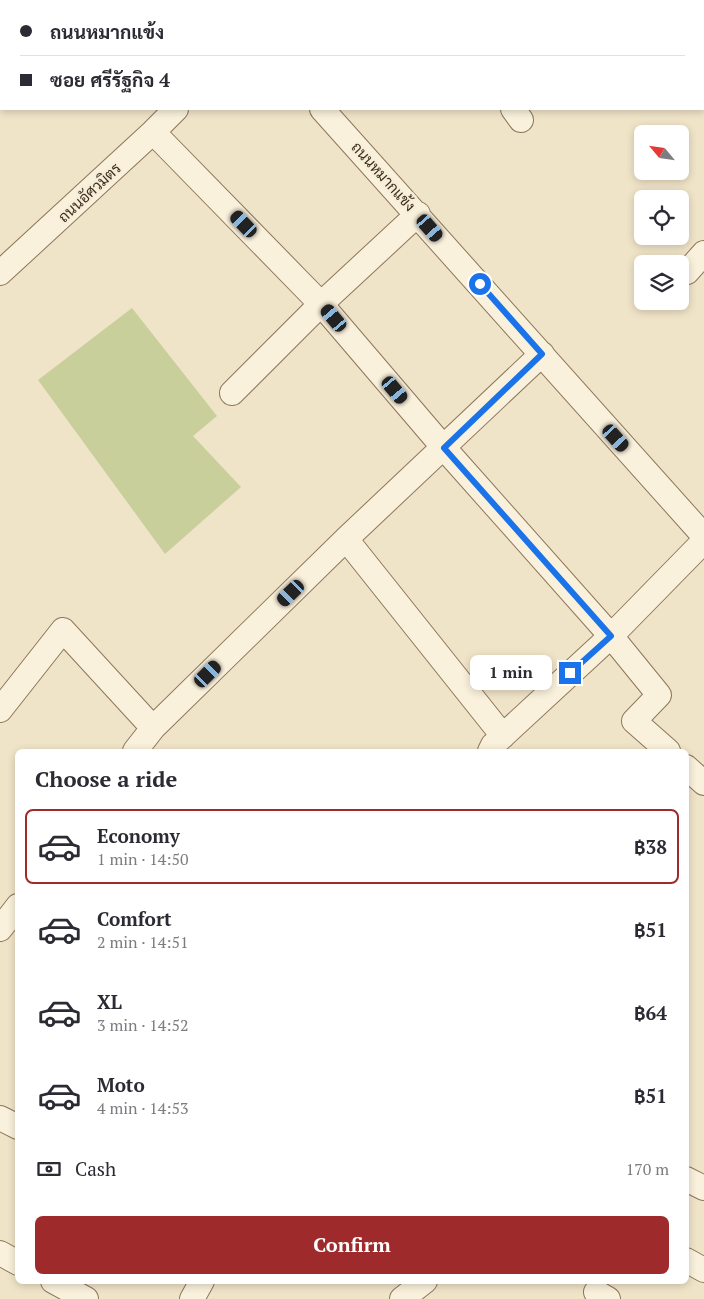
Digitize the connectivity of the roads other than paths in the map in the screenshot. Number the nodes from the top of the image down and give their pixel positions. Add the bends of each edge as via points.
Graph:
1 (175, 110) edge
2 (323, 110) edge
3 (153, 132) junction
4 (418, 214) junction
5 (704, 253) edge
6 (689, 270) edge
7 (0, 273) edge
8 (321, 304) junction
9 (542, 354) junction
10 (232, 393) dead end
11 (444, 448) junction
12 (704, 536) edge
13 (346, 539) junction
14 (704, 541) edge
15 (611, 636) junction
16 (0, 710) edge
17 (153, 728) junction
18 (496, 744) edge
19 (137, 749) edge
20 (666, 749) edge
21 (689, 770) edge
22 (704, 783) edge
23 (15, 910) edge
24 (0, 929) edge
25 (0, 1118) edge
26 (15, 1126) edge
27 (689, 1180) edge
28 (704, 1188) edge
29 (0, 1253) edge
30 (15, 1261) edge
31 (689, 1262) edge
32 (704, 1270) edge
33 (58, 1284) edge
34 (200, 1284) edge
35 (421, 1284) edge
36 (86, 1299) edge
37 (192, 1299) edge
38 (402, 1299) edge

1 - 3 street, ถนนอัศวมิตร
2 - 4 street, ถนนหมากแข้ง
3 - 7 street, ถนนอัศวมิตร
3 - 8 street
4 - 8 street
4 - 9 street, ถนนหมากแข้ง
5 - 6 street
8 - 10 street
8 - 11 street
9 - 11 street
9 - 12 street, ถนนหมากแข้ง
11 - 13 street
11 - 15 street
13 - 17 street
13 - 18 street
14 - 15 street
15 - 18 street
15 - 20 street via 659,695 634,721
16 - 17 street via 63,630
17 - 19 street
21 - 22 street
23 - 24 street
25 - 26 street
27 - 28 street
29 - 30 street
31 - 32 street
33 - 36 street
34 - 37 street
35 - 38 street

